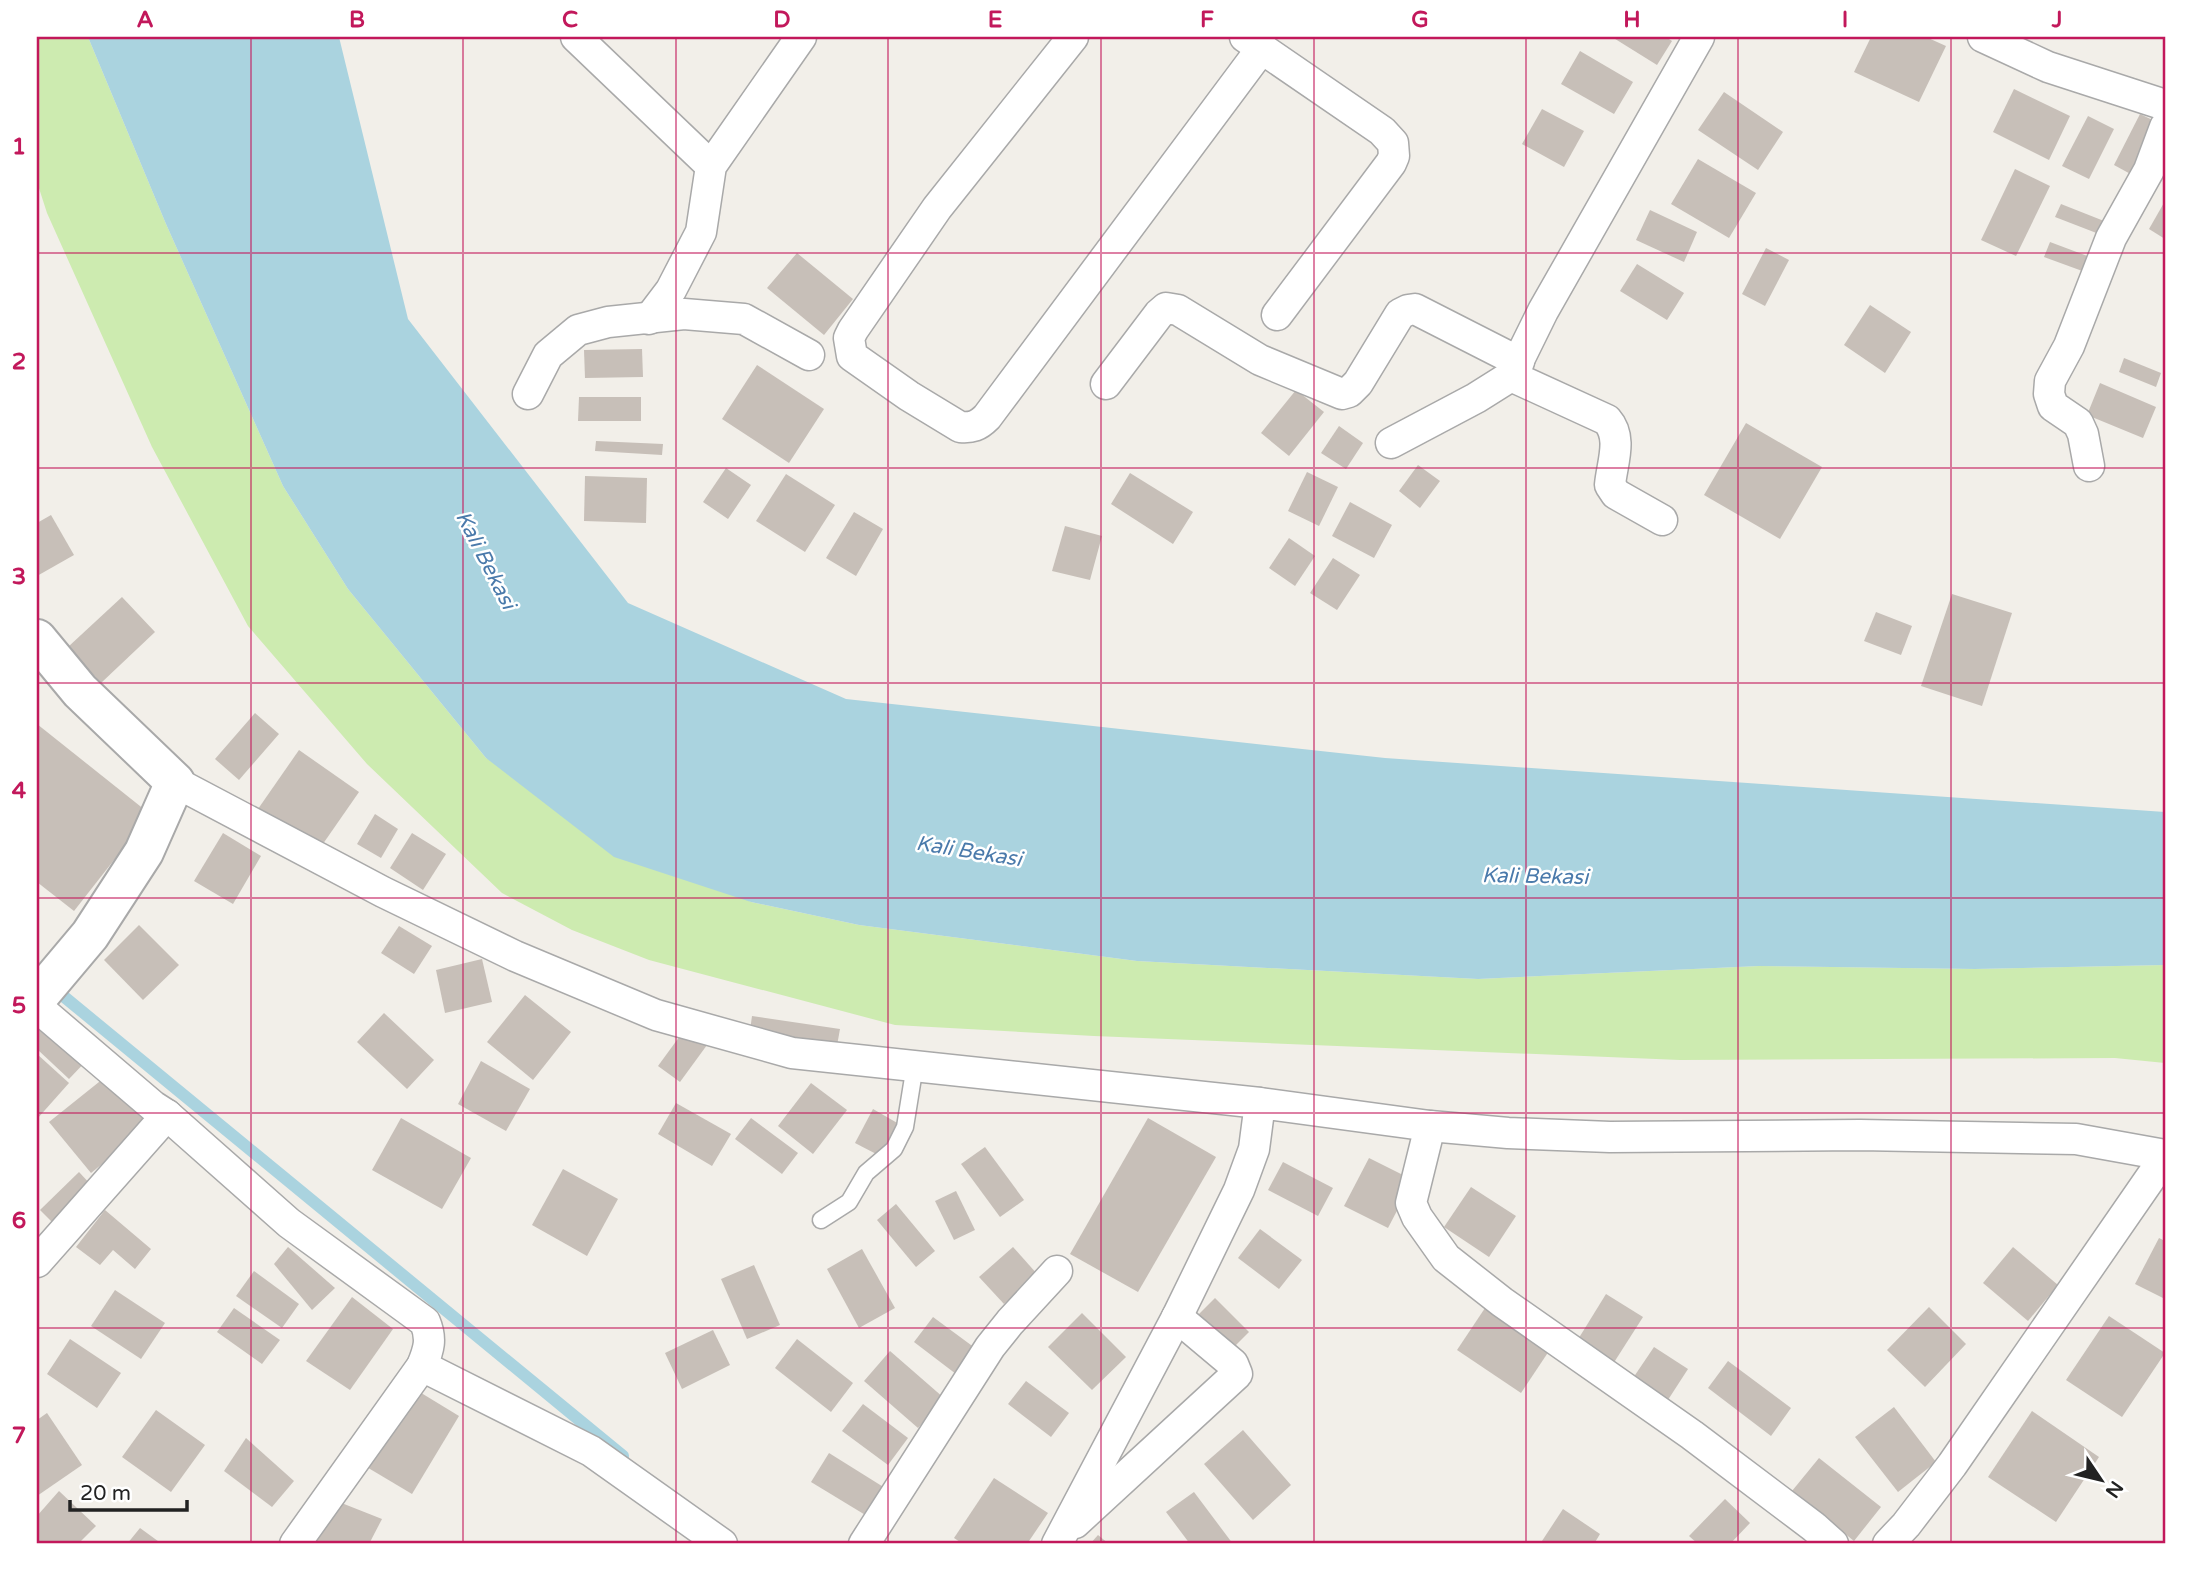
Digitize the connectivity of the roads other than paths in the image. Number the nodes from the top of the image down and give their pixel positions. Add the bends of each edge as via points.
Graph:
1 (576, 37) edge
2 (1073, 37) edge
3 (1699, 37) edge
4 (1983, 37) edge
5 (798, 38) edge
6 (1254, 42) edge
7 (2165, 105) edge
8 (2165, 127) edge
9 (711, 166) junction
10 (1277, 315) dead end
11 (649, 318) junction
12 (809, 355) dead end
13 (1515, 369) junction
14 (1106, 384) dead end
15 (527, 394) dead end
16 (1391, 443) dead end
17 (2089, 466) dead end
18 (1662, 520) dead end
19 (37, 639) edge
20 (174, 782) junction
21 (42, 994) edge
22 (915, 1065) junction
23 (1260, 1103) junction
24 (167, 1115) junction
25 (1430, 1126) junction
26 (2165, 1156) edge
27 (821, 1220) dead end
28 (37, 1262) edge
29 (1057, 1271) dead end
30 (1177, 1317) junction
31 (422, 1366) junction
32 (1058, 1541) edge
33 (295, 1544) edge
34 (722, 1544) edge
35 (864, 1544) edge
36 (1833, 1544) edge
37 (1888, 1544) edge

1 - 9 street
2 - 6 street via 937,208 849,338 852,356 960,427 980,425
3 - 13 street via 1543,311
4 - 7 street via 2048,68
5 - 9 street
6 - 10 street via 1382,131 1394,149 1391,163
8 - 17 street via 2149,170 2110,238 2069,345 2050,381 2053,406 2078,423
9 - 11 street via 701,232 671,290
11 - 12 street via 684,314 744,319
11 - 15 street via 608,321 578,330 548,355
13 - 14 street via 1415,309 1408,310 1400,314 1358,383 1342,394 1260,360 1178,310 1166,308
13 - 16 street via 1476,398
13 - 18 street via 1607,420 1614,428 1616,445 1610,485 1616,494
19 - 20 street via 80,691
20 - 21 street via 144,852 90,935
20 - 22 street via 383,892 503,950 656,1015 792,1053
21 - 24 street
22 - 23 street
22 - 27 lane via 905,1127 894,1149 866,1173 849,1202
23 - 25 street
23 - 30 street via 1254,1149 1239,1190
24 - 28 street
24 - 31 street via 289,1223 425,1322 430,1344
25 - 26 street via 1610,1137 2076,1139
25 - 36 street via 1412,1203 1446,1258 1502,1303 1692,1435
26 - 37 street via 1952,1465
29 - 35 street via 990,1347
30 - 32 street
30 - 32 street via 1233,1364 1237,1374
31 - 33 street
31 - 34 street via 591,1451

